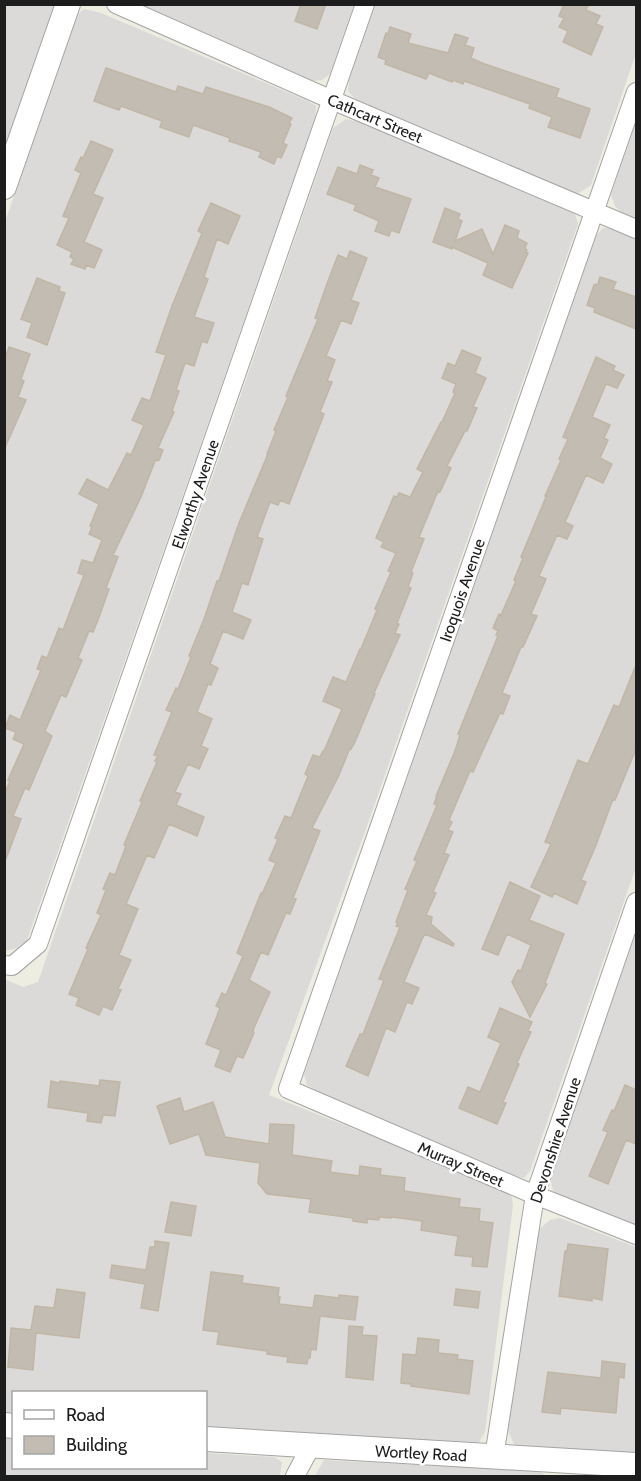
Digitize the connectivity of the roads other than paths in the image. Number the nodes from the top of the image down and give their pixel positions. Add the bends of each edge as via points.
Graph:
1 (68, 4) edge
2 (116, 4) edge
3 (365, 4) edge
4 (636, 92) edge
5 (332, 100) junction
6 (4, 187) edge
7 (595, 211) junction
8 (636, 228) edge
9 (636, 902) edge
10 (4, 964) edge
11 (288, 1089) joint
12 (535, 1195) junction
13 (636, 1235) edge
14 (207, 1439) edge
15 (311, 1446) junction
16 (494, 1457) junction
17 (636, 1466) edge
18 (572, 1469) edge
19 (295, 1476) edge

1 - 6 street
2 - 5 street, Cathcart Street
3 - 5 street, Elworthy Avenue
4 - 7 street, Iroquois Avenue
5 - 7 street, Cathcart Street
5 - 10 street, Elworthy Avenue via 38,944 12,966
7 - 8 street, Cathcart Street
7 - 11 street, Iroquois Avenue
9 - 12 street, Devonshire Avenue
11 - 12 street, Murray Street
12 - 13 street, Murray Street
12 - 16 street, Devonshire Avenue
14 - 15 street, Wortley Road
15 - 16 street, Wortley Road
15 - 19 street
16 - 18 street, Wortley Road
17 - 18 street, Wortley Road

